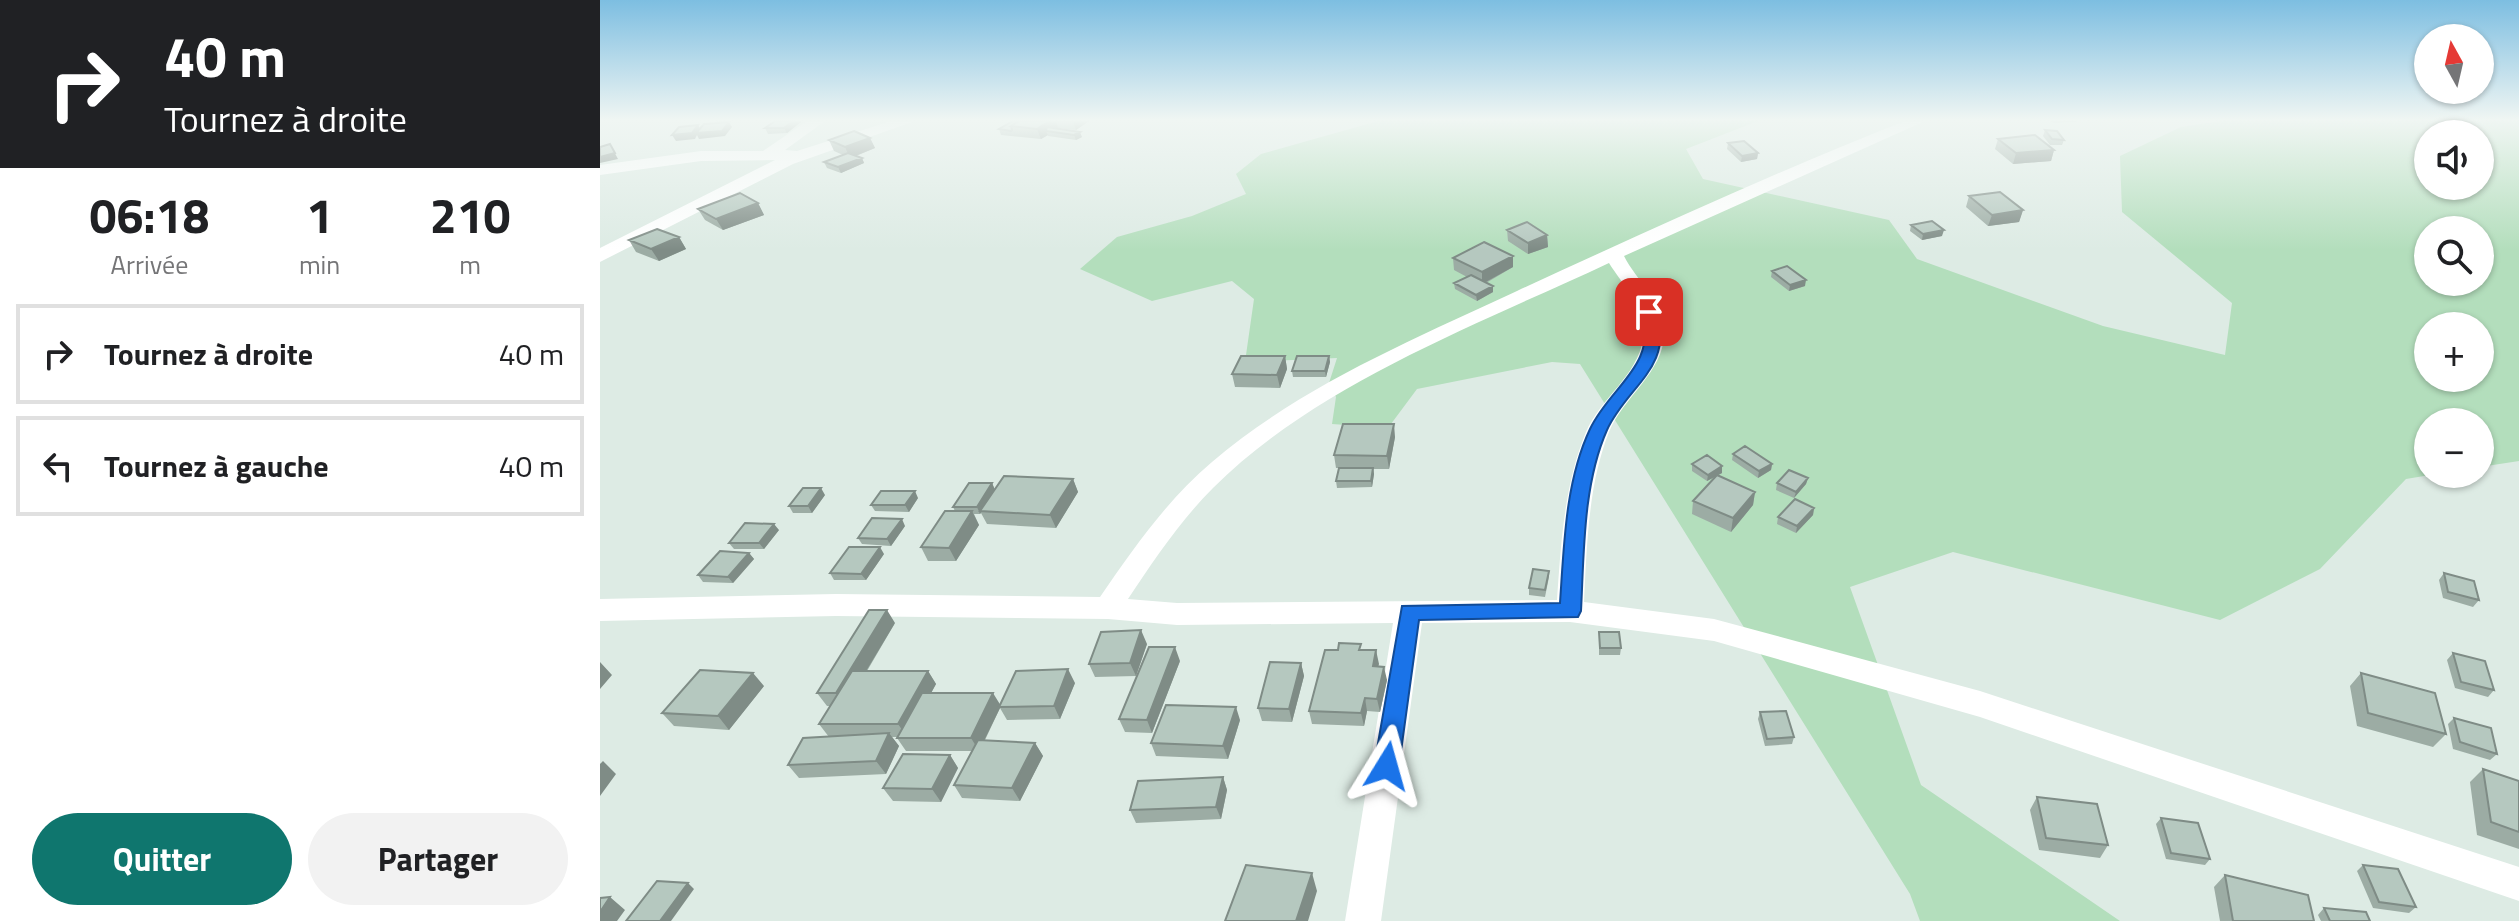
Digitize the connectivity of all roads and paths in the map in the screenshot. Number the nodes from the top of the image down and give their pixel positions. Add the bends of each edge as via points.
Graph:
1 (637, 164) edge
2 (781, 164) edge
3 (1810, 164) edge
4 (600, 170) edge
5 (1613, 253) junction
6 (600, 256) edge
7 (1108, 608) junction
8 (600, 610) edge
9 (1570, 611) junction
10 (1409, 612) junction
11 (2519, 884) edge
12 (1363, 921) edge

1 - 4 street
2 - 6 street
3 - 5 street
5 - 7 street via 1353,379 1262,434 1190,497
5 - 9 street via 1644,296 1654,329 1652,354 1599,429 1576,518
7 - 8 street via 836,605
7 - 10 street via 1177,614
9 - 10 street
9 - 11 street via 1714,630 1927,688
10 - 12 street

